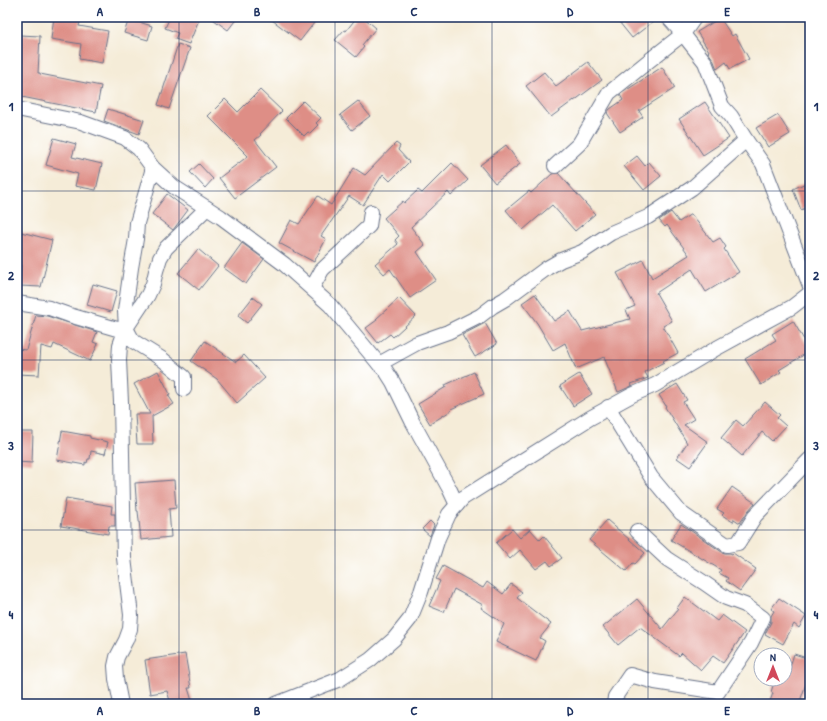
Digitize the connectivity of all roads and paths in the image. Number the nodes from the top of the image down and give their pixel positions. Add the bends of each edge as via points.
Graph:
1 (668, 17) edge
2 (696, 17) edge
3 (683, 34) junction
4 (17, 109) edge
5 (746, 140) junction
6 (555, 166) dead end
7 (153, 168) junction
8 (207, 208) junction
9 (371, 212) dead end
10 (810, 286) edge
11 (312, 288) junction
12 (810, 293) edge
13 (17, 303) edge
14 (126, 328) junction
15 (379, 364) junction
16 (184, 389) dead end
17 (608, 407) junction
18 (810, 459) edge
19 (457, 505) junction
20 (637, 531) dead end
21 (121, 704) edge
22 (276, 704) edge
23 (614, 704) edge

1 - 3 street
2 - 3 street
3 - 5 street via 705,62 722,106
3 - 6 street via 609,93 579,144
4 - 7 street via 81,122 125,138 139,149
5 - 10 street via 763,164
5 - 15 street via 692,188 648,217 611,233 582,252 547,268 480,316
7 - 8 street via 174,187
7 - 14 street via 137,223 126,300
8 - 11 street via 284,264
8 - 14 street via 166,248 160,258 148,295
9 - 11 street via 369,226 322,270
11 - 15 street via 330,305
12 - 17 street via 792,307 655,385
13 - 14 street via 49,308 117,329
14 - 16 street via 133,340 184,377
14 - 21 street via 120,345 119,360 124,558 131,615 130,629 114,666
15 - 19 street via 386,371
17 - 18 street via 652,477 681,513 727,545 738,543 755,516
17 - 19 street via 470,493
19 - 22 street via 449,514 438,538 410,619 394,640 370,660 340,679
20 - 23 street via 667,559 726,598 745,605 762,618 751,643 718,692 655,682 630,675 615,697

